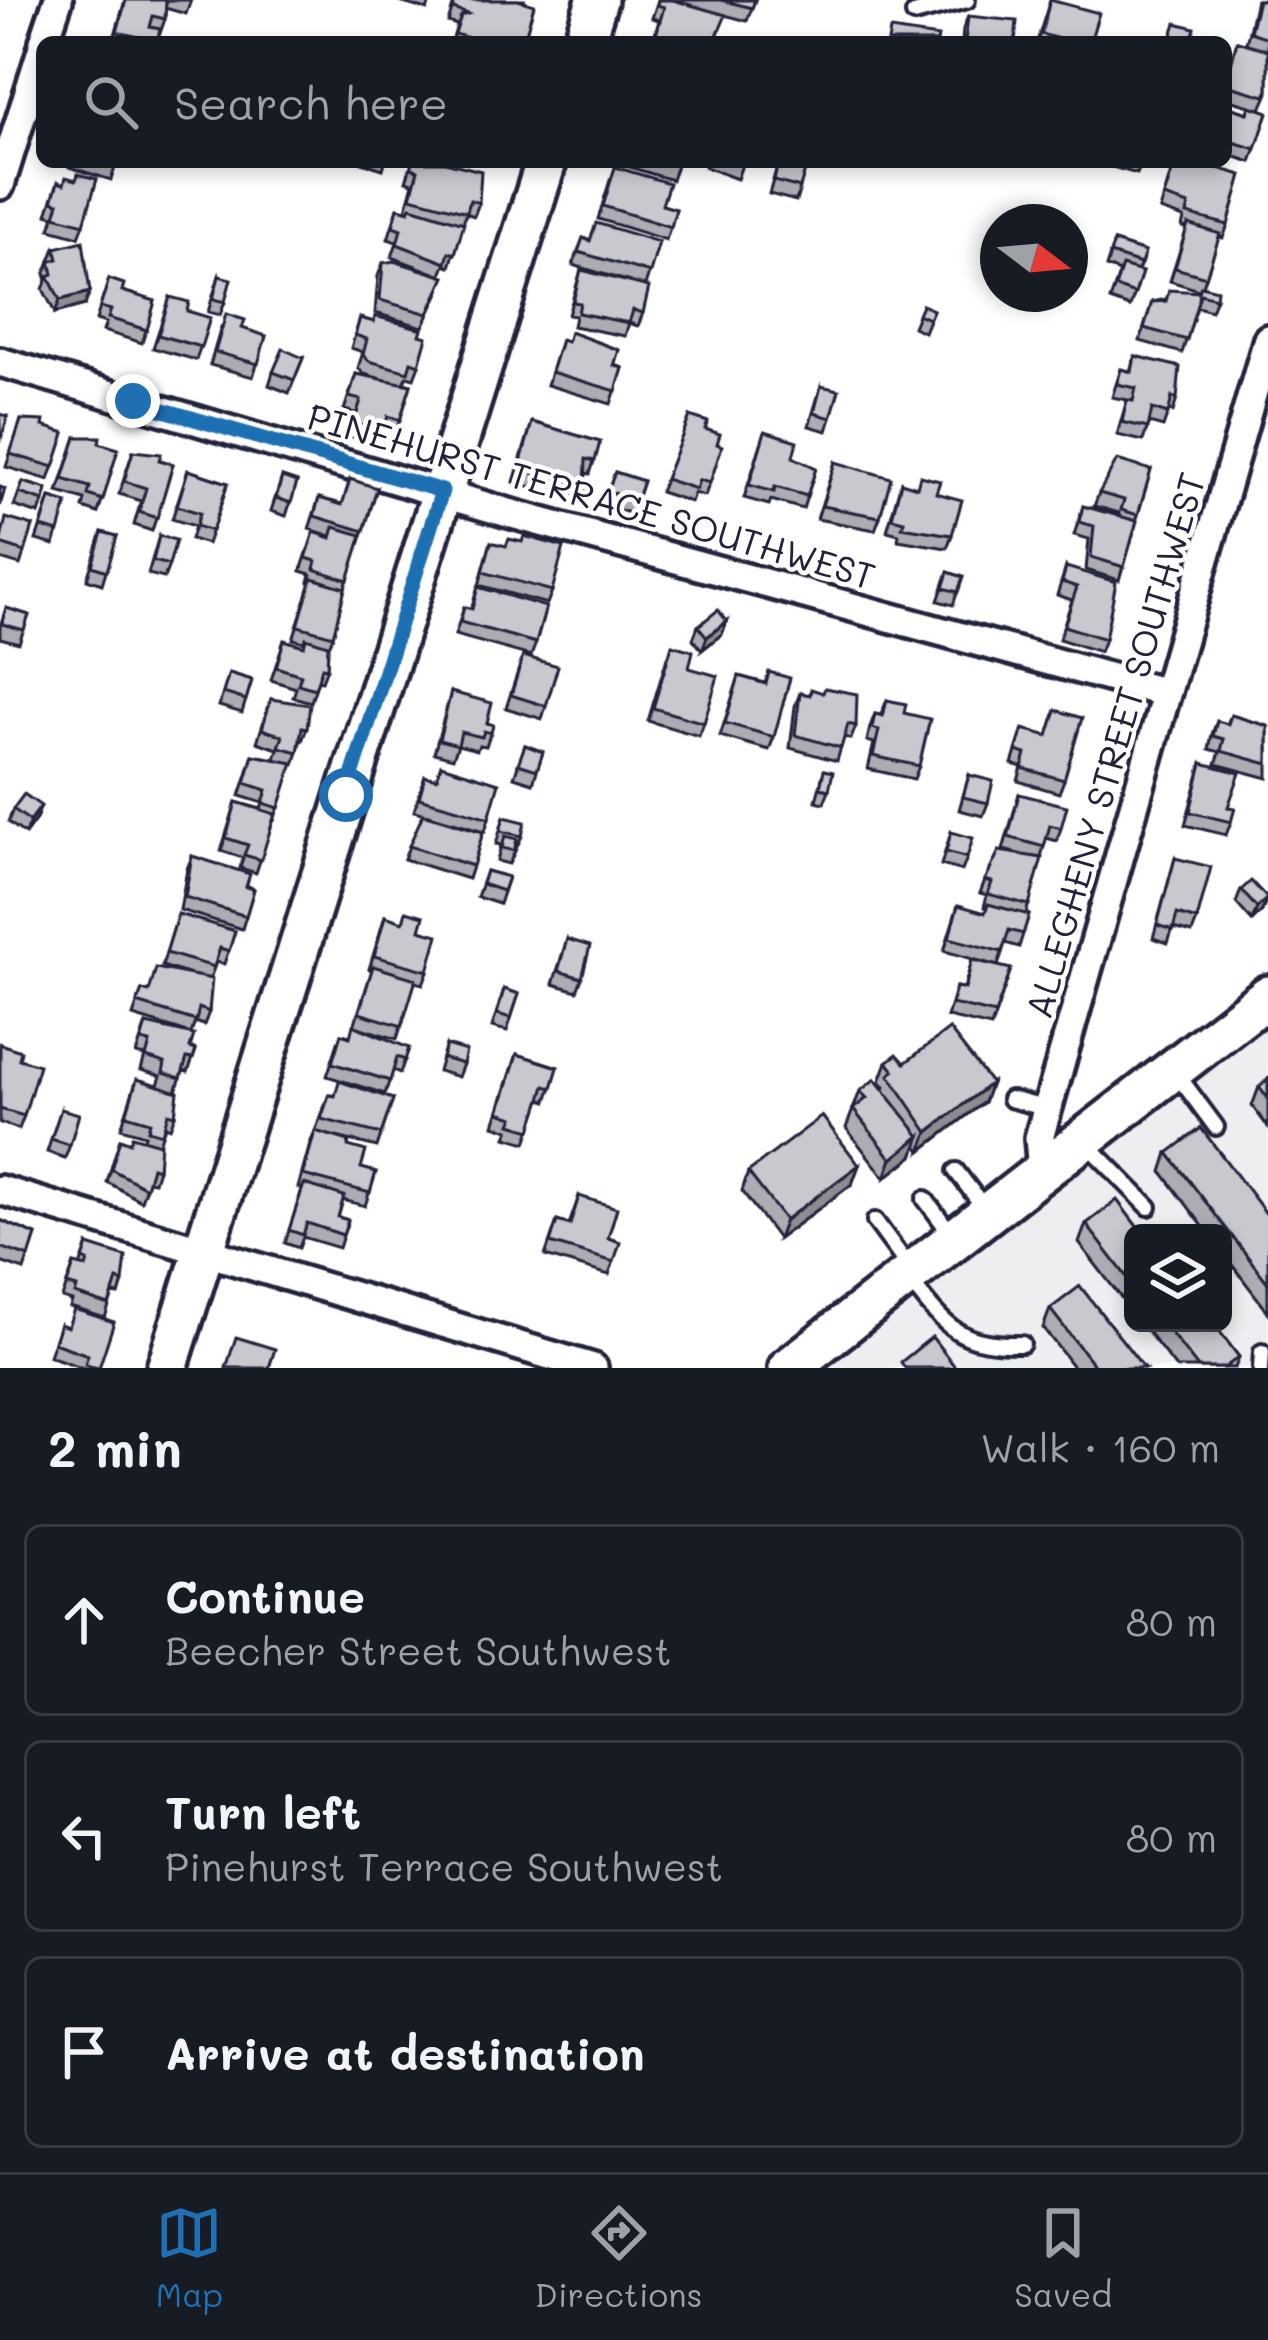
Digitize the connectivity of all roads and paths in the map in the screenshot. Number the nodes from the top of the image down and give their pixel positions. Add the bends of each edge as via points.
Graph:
1 (58, 0) edge
2 (597, 0) edge
3 (967, 0) edge
4 (914, 14) dead end
5 (46, 36) edge
6 (586, 36) edge
7 (36, 69) edge
8 (544, 168) edge
9 (0, 185) edge
10 (1268, 339) edge
11 (0, 362) edge
12 (442, 491) junction
13 (1166, 693) junction
14 (1268, 995) edge
15 (1173, 1070) junction
16 (1010, 1099) dead end
17 (1048, 1109) junction
18 (1216, 1126) dead end
19 (1082, 1140) junction
20 (956, 1171) dead end
21 (1042, 1171) junction
22 (0, 1190) edge
23 (925, 1199) dead end
24 (1149, 1207) dead end
25 (988, 1213) junction
26 (874, 1221) dead end
27 (955, 1239) junction
28 (202, 1255) junction
29 (909, 1274) junction
30 (1022, 1344) dead end
31 (810, 1361) edge
32 (166, 1368) edge
33 (593, 1368) edge

1 - 5 street
2 - 6 street
3 - 4 lane
7 - 9 street
8 - 12 street
10 - 13 street, ALLEGHENY STREET SOUTHWEST
11 - 12 street, PINEHURST TERRACE SOUTHWEST
12 - 13 street, PINEHURST TERRACE SOUTHWEST
12 - 28 street
13 - 17 street, ALLEGHENY STREET SOUTHWEST
14 - 15 street
15 - 18 lane
15 - 19 street
16 - 17 lane
17 - 21 street, ALLEGHENY STREET SOUTHWEST via 1039,1138
19 - 21 street
19 - 24 lane
20 - 25 lane
21 - 25 street
22 - 28 street
23 - 27 lane
25 - 27 street
26 - 29 lane
27 - 29 street
28 - 32 street
28 - 33 street
29 - 30 lane via 944,1324 979,1345
29 - 31 street

